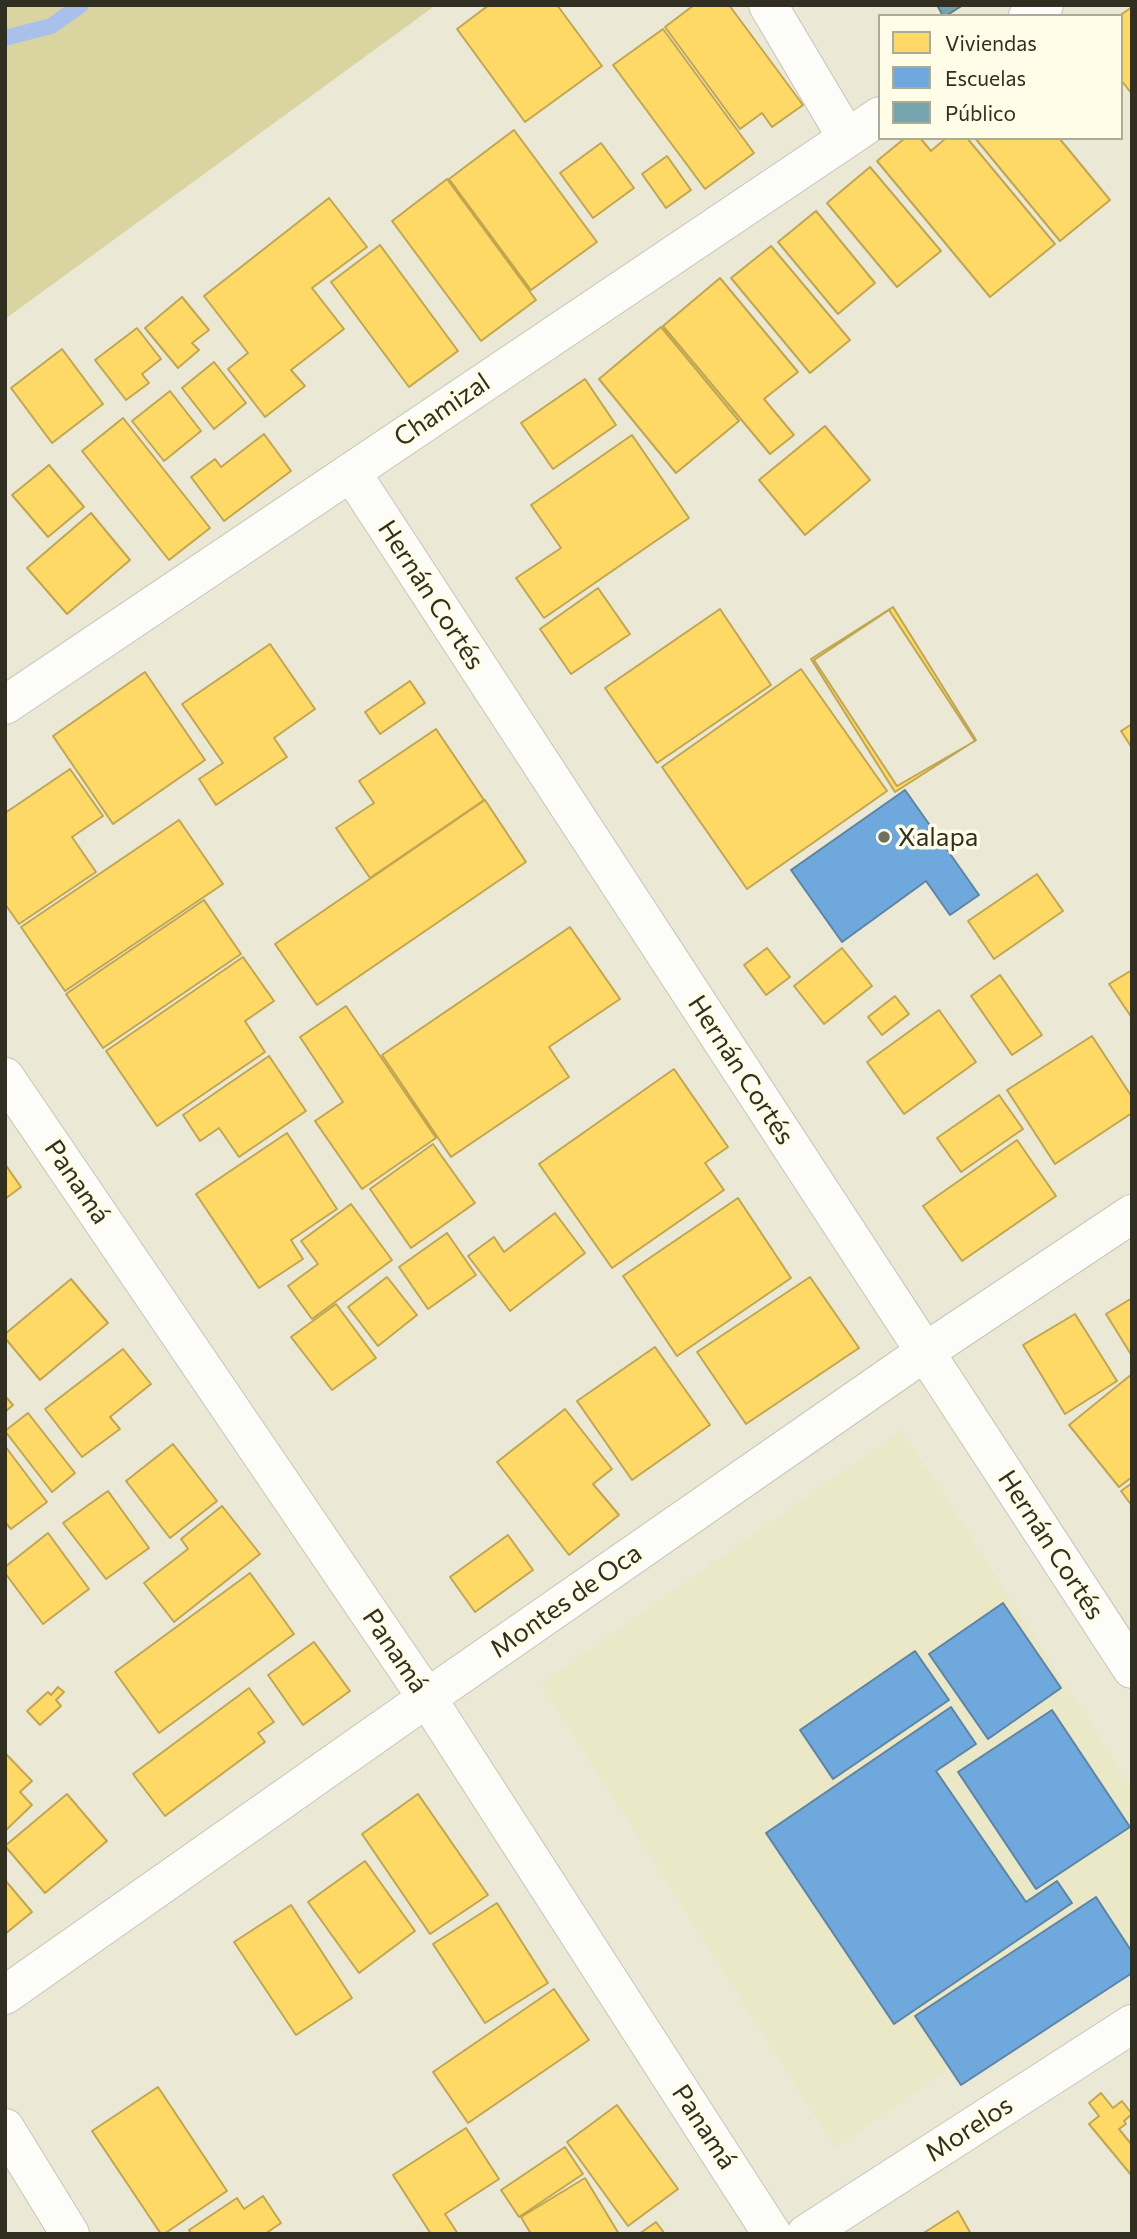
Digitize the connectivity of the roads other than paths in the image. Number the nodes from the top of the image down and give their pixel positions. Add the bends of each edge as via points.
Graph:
1 (768, 5) edge
2 (878, 117) edge
3 (847, 138) junction
4 (351, 472) junction
5 (5, 705) edge
6 (5, 1077) edge
7 (1132, 1214) edge
8 (925, 1352) junction
9 (1132, 1669) edge
10 (427, 1698) junction
11 (5, 1995) edge
12 (1132, 2024) edge
13 (5, 2128) edge
14 (70, 2234) edge
15 (772, 2234) edge
16 (806, 2234) edge

1 - 3 street
2 - 3 street, Chamizal
3 - 4 street, Chamizal
4 - 5 street, Chamizal
4 - 8 street, Hernán Cortés
6 - 10 street, Panamá
7 - 8 street, Montes de Oca
8 - 9 street, Hernán Cortés
8 - 10 street, Montes de Oca
10 - 11 street, Montes de Oca
10 - 15 street, Panamá
12 - 16 street, Morelos
13 - 14 street

